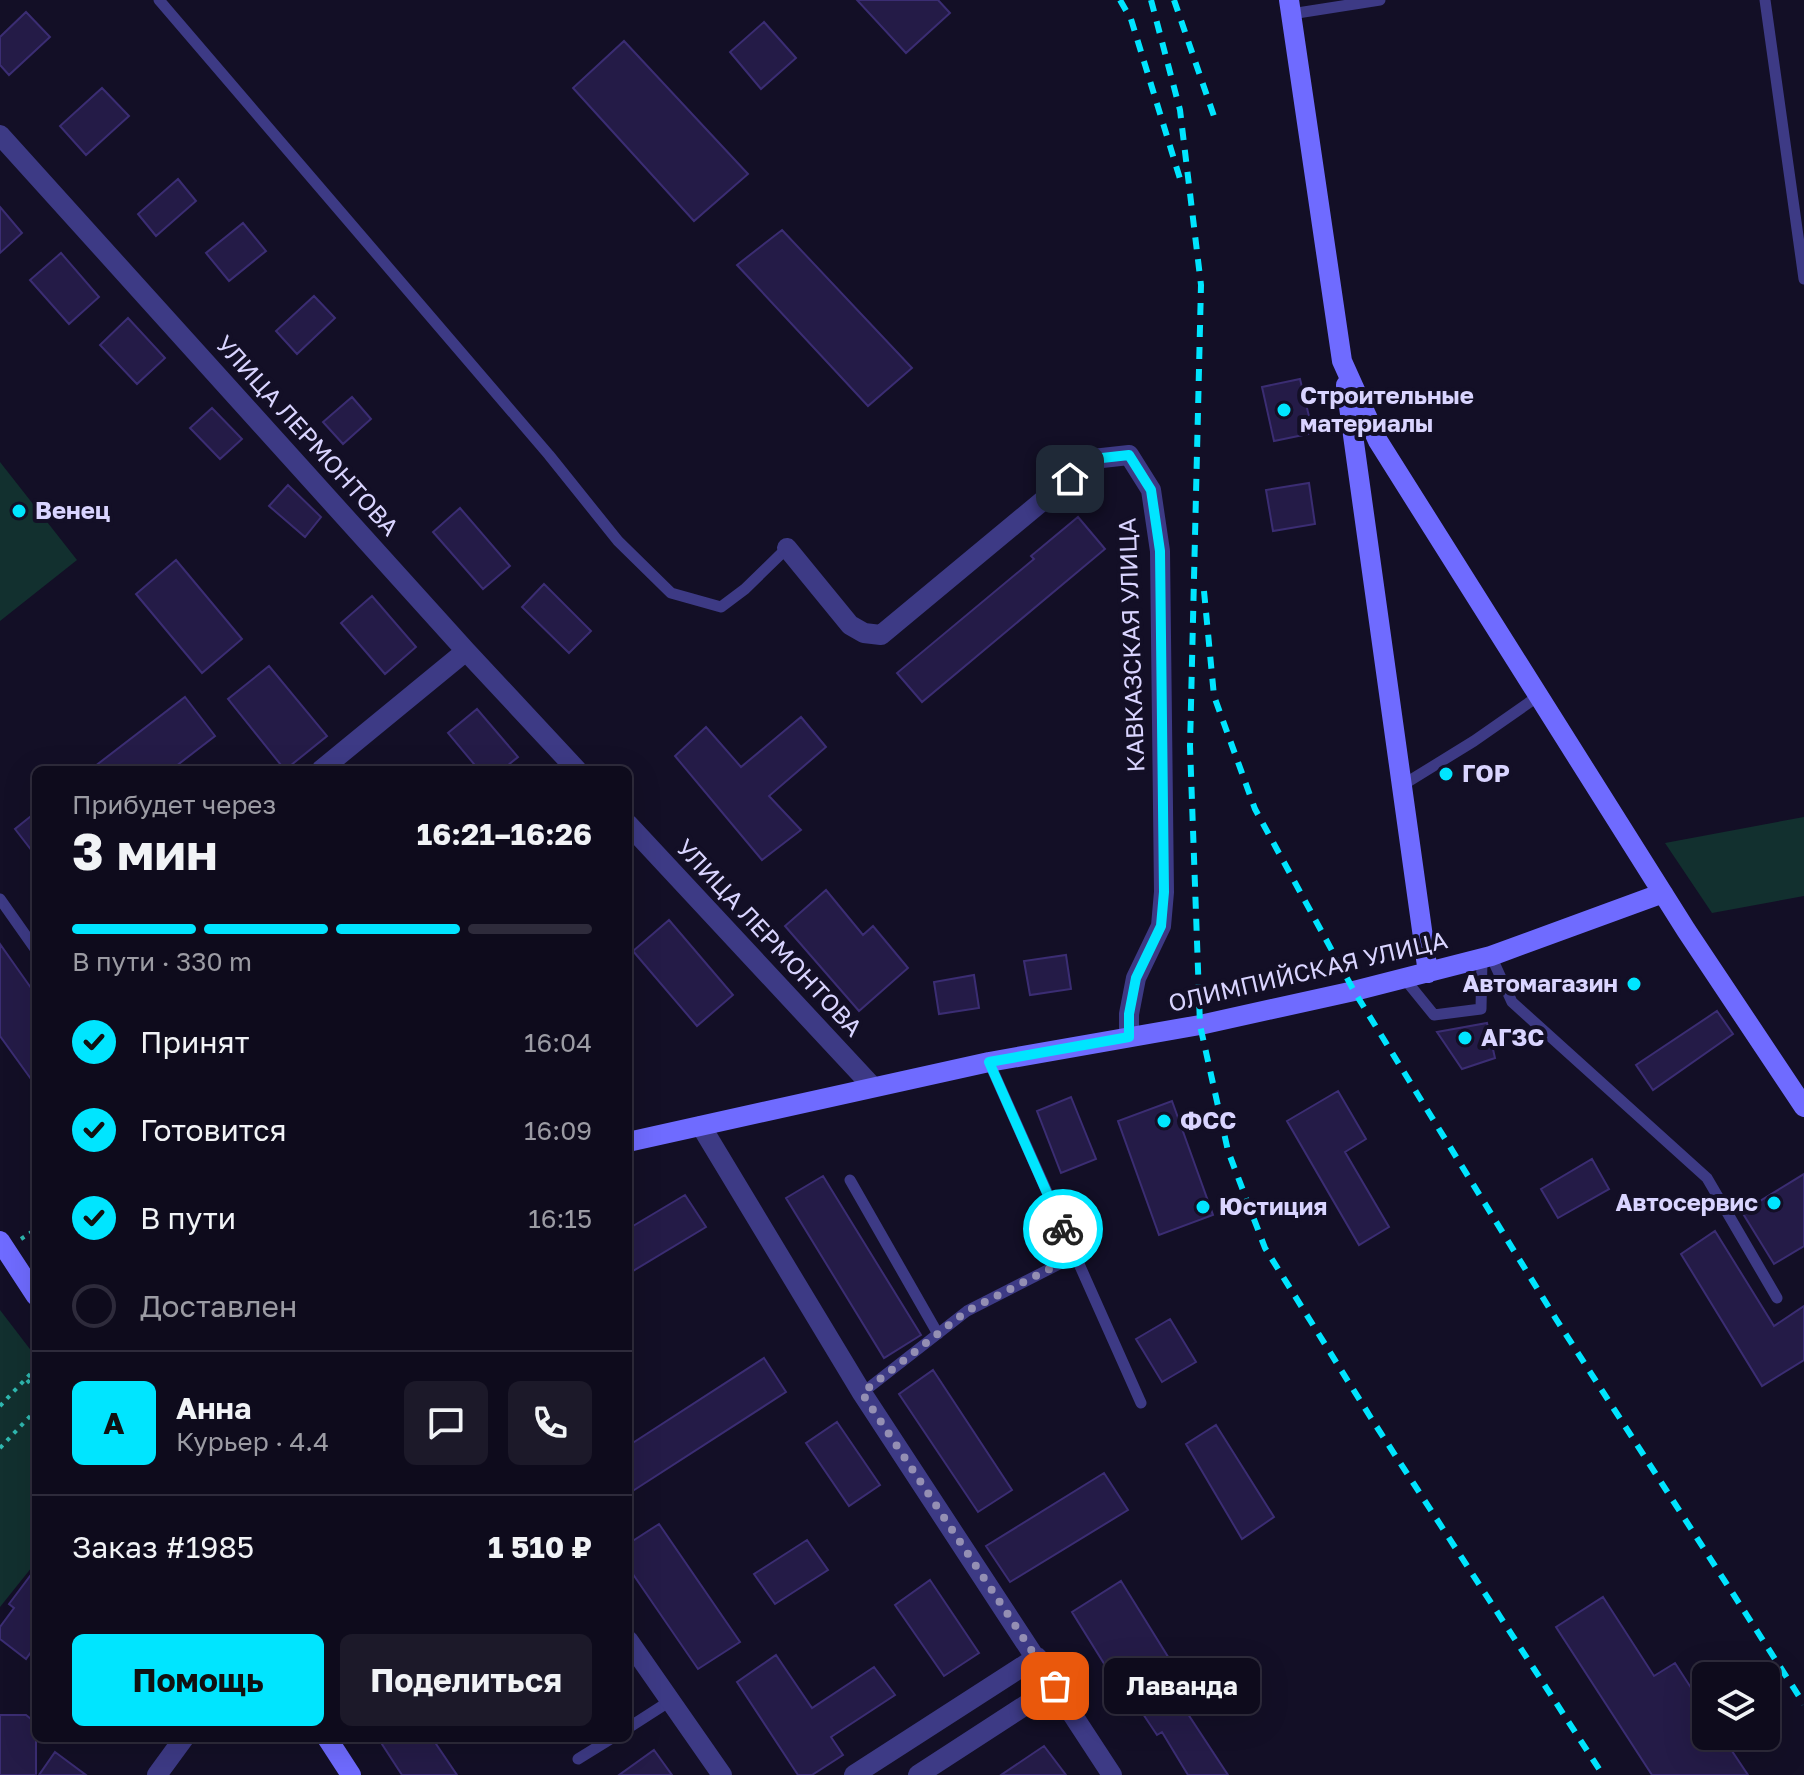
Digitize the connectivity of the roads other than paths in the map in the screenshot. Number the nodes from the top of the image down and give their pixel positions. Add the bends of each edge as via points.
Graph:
1 (159, 0) edge
2 (1380, 0) edge
3 (1765, 0) edge
4 (1290, 7) edge
5 (0, 135) edge
6 (1804, 279) edge
7 (1342, 361) junction
8 (787, 548) joint
9 (466, 651) junction
10 (1537, 697) junction
11 (328, 766) edge
12 (573, 766) edge
13 (1401, 786) junction
14 (632, 828) edge
15 (1663, 893) junction
16 (0, 899) edge
17 (32, 944) edge
18 (1486, 958) junction
19 (1428, 973) junction
20 (1404, 978) junction
21 (1129, 1037) junction
22 (989, 1062) junction
23 (872, 1086) junction
24 (1804, 1107) edge
25 (701, 1126) junction
26 (632, 1141) edge
27 (850, 1180) dead end
28 (0, 1241) edge
29 (1075, 1256) junction
30 (32, 1285) edge
31 (1777, 1298) dead end
32 (938, 1334) junction
33 (862, 1393) junction
34 (1141, 1403) dead end
35 (632, 1646) edge
36 (1037, 1657) junction
37 (1055, 1686) junction
38 (670, 1701) junction
39 (632, 1725) edge
40 (181, 1742) edge
41 (330, 1742) edge
42 (606, 1742) edge
43 (578, 1759) dead end
44 (157, 1775) edge
45 (351, 1775) edge
46 (722, 1775) edge
47 (854, 1775) edge
48 (918, 1775) edge
49 (1112, 1775) edge

1 - 8 lane via 618,541 671,593 721,607
2 - 4 lane
3 - 6 lane
4 - 7 street
5 - 9 street, УЛИЦА ЛЕРМОНТОВА
7 - 10 street via 1378,441
7 - 13 street
8 - 21 street, КАВКАЗСКАЯ УЛИЦА via 850,625 881,635 1093,459 1129,455 1151,490 1160,551 1164,892 1161,926 1136,978
9 - 11 street
9 - 12 street, УЛИЦА ЛЕРМОНТОВА
10 - 13 lane
10 - 15 street
13 - 19 street
14 - 23 street, УЛИЦА ЛЕРМОНТОВА
15 - 18 street, ОЛИМПИЙСКАЯ УЛИЦА
15 - 24 street
16 - 17 lane
18 - 19 street, ОЛИМПИЙСКАЯ УЛИЦА
18 - 20 lane via 1481,1009 1434,1015
18 - 31 lane via 1512,1002 1707,1178
19 - 20 street, ОЛИМПИЙСКАЯ УЛИЦА
20 - 21 street, ОЛИМПИЙСКАЯ УЛИЦА
21 - 22 street, ОЛИМПИЙСКАЯ УЛИЦА
22 - 23 street, ОЛИМПИЙСКАЯ УЛИЦА
22 - 29 lane
23 - 25 street, ОЛИМПИЙСКАЯ УЛИЦА
25 - 26 street, ОЛИМПИЙСКАЯ УЛИЦА
25 - 33 street
27 - 32 lane
28 - 30 street
29 - 32 lane via 967,1311
29 - 34 lane
32 - 33 lane
33 - 36 street
35 - 38 street
36 - 37 street
36 - 47 street
37 - 48 street
37 - 49 street
38 - 39 lane
38 - 46 street
40 - 44 street
41 - 45 street
42 - 43 lane

